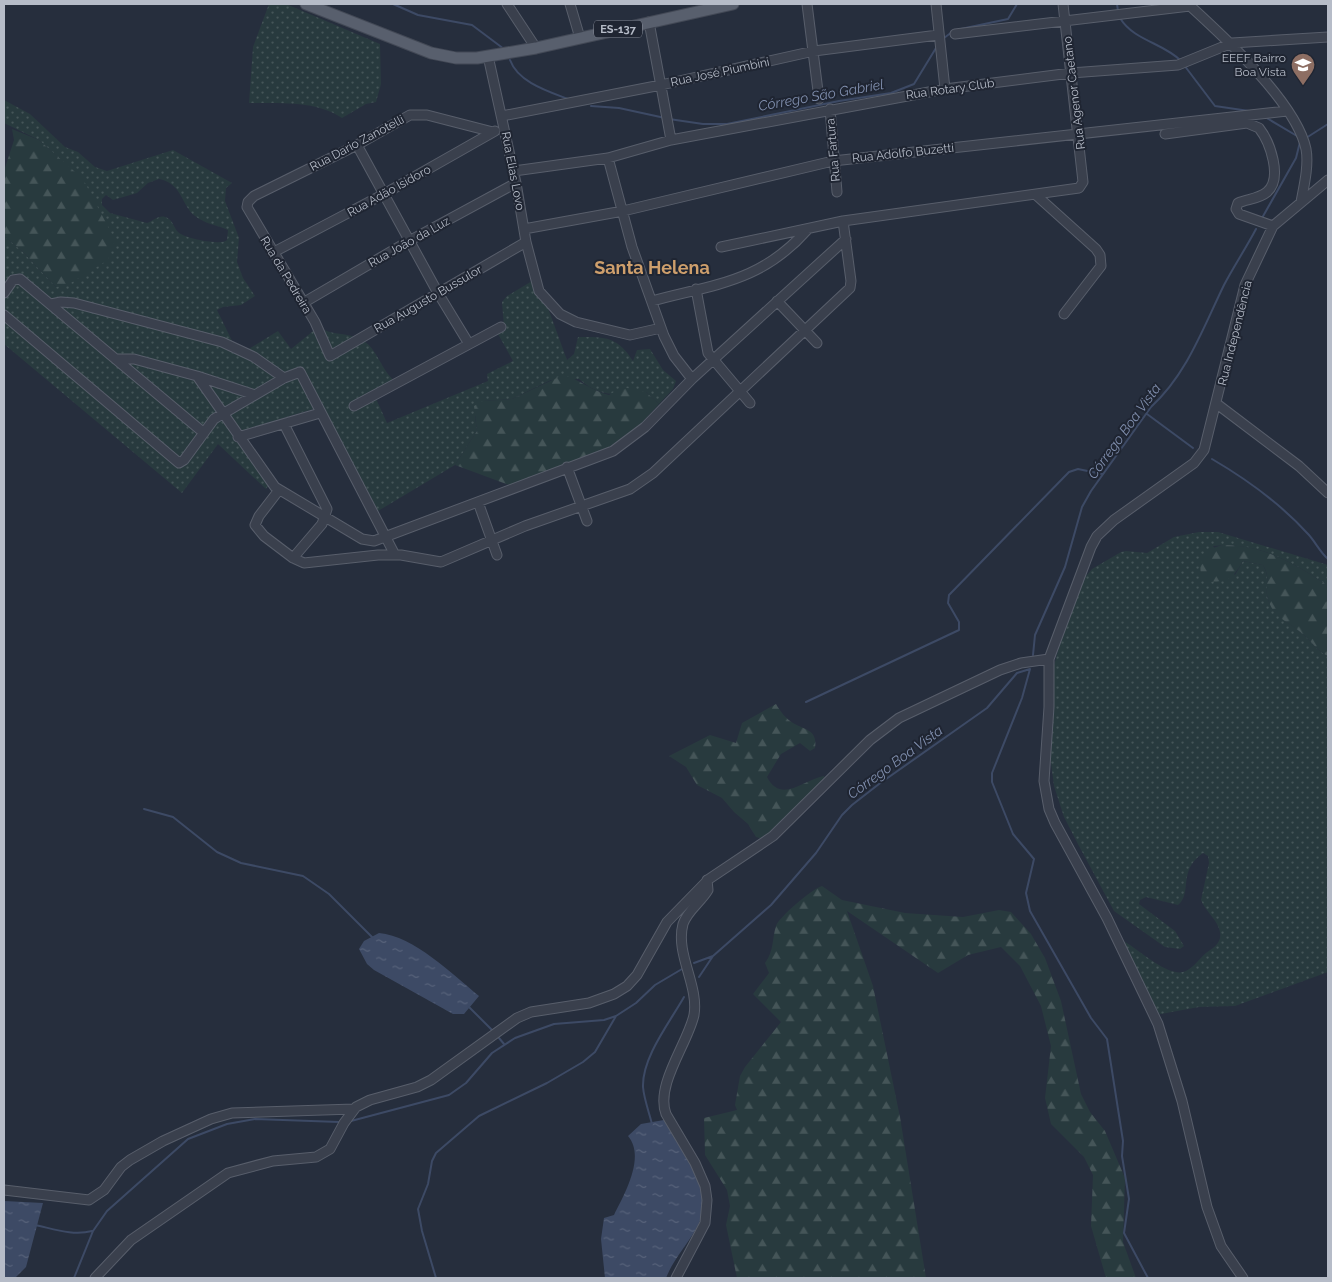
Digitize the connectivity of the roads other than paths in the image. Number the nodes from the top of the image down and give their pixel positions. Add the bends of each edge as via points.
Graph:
1 (306, 4) edge
2 (507, 4) edge
3 (570, 4) edge
4 (733, 4) edge
5 (807, 4) edge
6 (936, 4) edge
7 (1063, 4) edge
8 (1189, 5) edge
9 (1065, 20) junction
10 (649, 22) junction
11 (955, 34) dead end
12 (1328, 37) edge
13 (580, 38) junction
14 (939, 39) junction
15 (1232, 44) junction
16 (536, 48) junction
17 (814, 51) junction
18 (496, 55) junction
19 (1071, 73) junction
20 (661, 85) junction
21 (945, 88) junction
22 (819, 99) dead end
23 (830, 109) junction
24 (1287, 110) junction
25 (502, 116) junction
26 (504, 128) junction
27 (493, 132) junction
28 (1079, 134) junction
29 (1165, 134) dead end
30 (671, 140) junction
31 (357, 145) junction
32 (608, 158) junction
33 (833, 161) junction
34 (514, 171) junction
35 (1328, 180) edge
36 (516, 183) junction
37 (837, 192) dead end
38 (384, 194) junction
39 (1036, 194) junction
40 (254, 196) joint
41 (1301, 202) junction
42 (623, 211) junction
43 (843, 221) junction
44 (1273, 226) junction
45 (524, 229) junction
46 (808, 230) junction
47 (846, 239) junction
48 (409, 241) junction
49 (526, 242) junction
50 (721, 247) dead end
51 (272, 253) junction
52 (696, 289) junction
53 (4, 293) edge
54 (438, 293) junction
55 (652, 301) junction
56 (777, 301) junction
57 (303, 303) junction
58 (51, 304) junction
59 (1064, 314) dead end
60 (4, 315) edge
61 (501, 327) dead end
62 (661, 328) junction
63 (805, 330) junction
64 (817, 343) dead end
65 (469, 344) junction
66 (330, 356) joint
67 (117, 359) junction
68 (712, 360) junction
69 (197, 376) junction
70 (284, 378) junction
71 (692, 379) junction
72 (740, 391) junction
73 (255, 395) junction
74 (750, 403) dead end
75 (1217, 404) junction
76 (354, 406) dead end
77 (320, 413) junction
78 (222, 414) junction
79 (284, 424) junction
80 (204, 433) junction
81 (238, 437) junction
82 (566, 467) junction
83 (279, 490) junction
84 (1328, 493) edge
85 (478, 502) junction
86 (581, 506) junction
87 (326, 517) junction
88 (587, 521) dead end
89 (386, 537) junction
90 (491, 540) junction
91 (374, 541) junction
92 (497, 554) dead end
93 (378, 555) junction
94 (395, 555) junction
95 (293, 558) junction
96 (1049, 659) junction
97 (707, 880) junction
98 (354, 1109) junction
99 (4, 1190) edge
100 (95, 1278) edge
101 (676, 1278) edge
102 (1243, 1278) edge

1 - 18 main road, ES-137 via 431,53 456,58
2 - 16 street
3 - 13 street
4 - 10 main road, ES-137
5 - 17 street
6 - 14 street
7 - 9 street, Rua Agenor Caetano
8 - 9 street
8 - 15 street
9 - 11 street
9 - 19 street, Rua Agenor Caetano
10 - 13 main road, ES-137
10 - 20 street
12 - 15 street, Rua Rotary Club
13 - 16 main road, ES-137
14 - 17 street, Rua José Piumbini
14 - 21 street
15 - 19 street, Rua Rotary Club via 1182,64
15 - 24 street
16 - 18 main road, ES-137
17 - 20 street, Rua José Piumbini
17 - 22 street
18 - 25 street, Rua Elias Lovo
19 - 21 street, Rua Rotary Club
19 - 28 street, Rua Agenor Caetano
20 - 25 street, Rua José Piumbini
20 - 30 street
21 - 23 street, Rua Rotary Club
23 - 30 street, Rua Rotary Club
23 - 33 street, Rua Fartura
24 - 28 street, Rua Adolfo Buzetti
24 - 41 street via 1306,149
25 - 26 street, Rua Elias Lovo
26 - 27 street, Rua Adão Isidoro
26 - 34 street, Rua Elias Lovo
27 - 31 street, Rua Dario Zanotelli via 416,114
27 - 38 street, Rua Adão Isidoro
28 - 33 street, Rua Adolfo Buzetti
28 - 39 street, Rua Agenor Caetano via 1083,182 1076,190
29 - 44 street via 1247,123 1259,128 1270,151 1274,174 1271,188 1258,198 1239,202 1236,209 1239,214
30 - 32 street, Rua Rotary Club
31 - 38 street
31 - 40 street, Rua Dario Zanotelli
32 - 34 street, Rua Rotary Club
32 - 42 street
33 - 37 street, Rua Fartura
33 - 42 street, Rua Adolfo Buzetti
34 - 36 street, Rua Elias Lovo
35 - 41 street, Rua Independência
36 - 45 street, Rua Elias Lovo
36 - 48 street, Rua João da Luz
38 - 48 street
38 - 51 street, Rua Adão Isidoro
39 - 43 street
39 - 59 street via 1096,249 1102,261
40 - 51 street, Rua da Pedreira via 247,207
41 - 44 street, Rua Independência
42 - 45 street, Rua Adolfo Buzetti
42 - 55 street
43 - 46 street
43 - 47 street
44 - 75 street, Rua Independência via 1245,285
45 - 49 street, Rua Elias Lovo
46 - 50 street
46 - 52 street via 775,259 751,274 726,284
47 - 56 street
47 - 63 street via 850,288
48 - 54 street
48 - 57 street, Rua João da Luz
49 - 54 street, Rua Augusto Bussulor
49 - 62 street, Rua Elias Lovo via 536,285 567,319 630,335
51 - 57 street, Rua da Pedreira
52 - 55 street
52 - 68 street via 705,344
53 - 58 street via 13,280 20,279
54 - 65 street
54 - 66 street, Rua Augusto Bussulor
55 - 62 street
56 - 63 street
56 - 68 street
57 - 66 street, Rua da Pedreira
58 - 67 street
58 - 70 street via 74,303 222,342 254,357
60 - 80 street via 175,460 181,462
61 - 65 street
62 - 71 street via 674,356
63 - 64 street
63 - 72 street
65 - 76 street
67 - 69 street via 134,359
67 - 80 street
68 - 71 street
68 - 72 street
69 - 73 street
69 - 78 street
70 - 73 street
70 - 77 street via 300,372
71 - 82 street via 629,440 607,454
72 - 74 street
72 - 86 street via 643,481 630,489
73 - 78 street
75 - 84 street via 1299,466
75 - 96 street, Rua Independência via 1204,450 1194,463 1097,536
77 - 79 street
77 - 89 street
78 - 80 street
78 - 81 street
79 - 81 street
79 - 87 street via 326,505
81 - 83 street via 270,483
82 - 85 street
82 - 86 street
83 - 87 street
83 - 95 street via 258,516 255,525
85 - 89 street
85 - 90 street
86 - 88 street
86 - 90 street
87 - 91 street via 362,539
87 - 95 street
89 - 91 street
89 - 94 street
90 - 92 street
90 - 94 street via 440,562
91 - 93 street
93 - 94 street
93 - 95 street via 315,563
96 - 97 street via 1000,670 899,718 870,740 773,836
96 - 102 street via 1044,781 1049,809 1158,1024 1209,1214 1221,1246
97 - 98 street via 668,922 627,986 589,1003 531,1012 517,1018 431,1080 370,1100
97 - 101 street via 708,890 683,924 682,948 694,1017 666,1089 664,1103 666,1114 701,1176 707,1200 705,1223
98 - 99 street via 232,1113 211,1119 130,1160 121,1166 104,1190 89,1200
98 - 100 street via 326,1151 316,1157 273,1161 228,1174 130,1240

